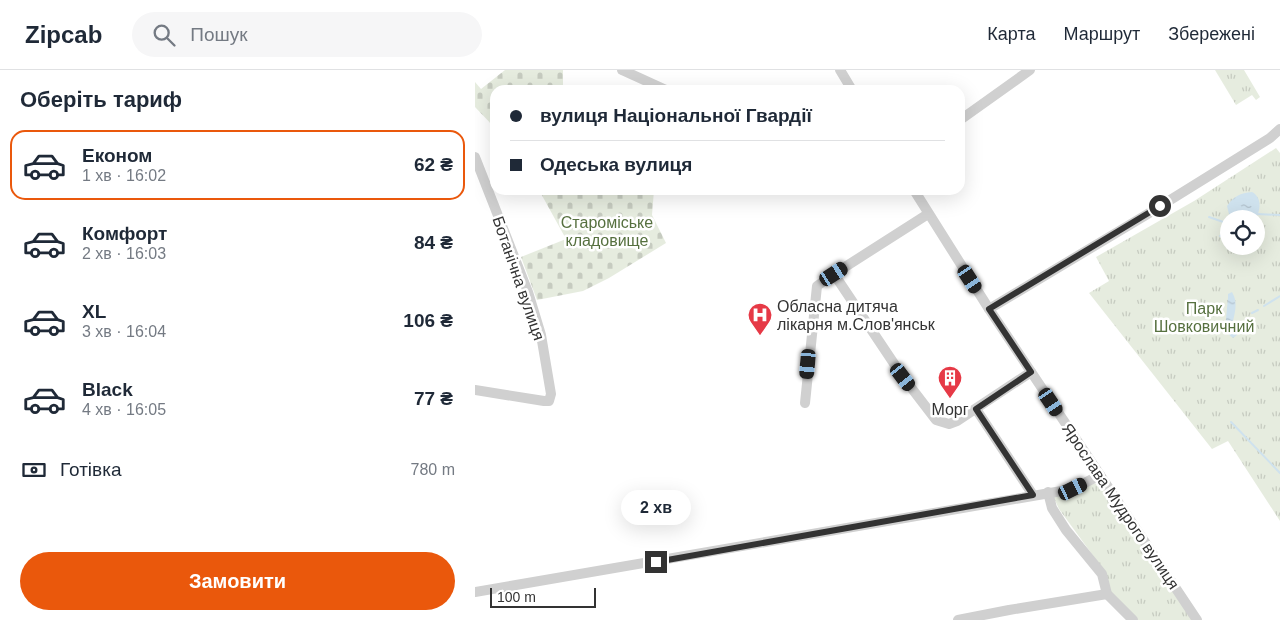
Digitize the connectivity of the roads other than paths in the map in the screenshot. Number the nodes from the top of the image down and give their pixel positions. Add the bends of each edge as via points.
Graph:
1 (622, 70) edge
2 (840, 70) edge
3 (1030, 70) edge
4 (655, 85) edge
5 (849, 85) edge
6 (965, 116) edge
7 (1280, 128) edge
8 (475, 157) edge
9 (917, 195) edge
10 (928, 214) junction
11 (834, 274) junction
12 (989, 309) junction
13 (1031, 372) junction
14 (475, 390) edge
15 (805, 403) dead end
16 (976, 409) junction
17 (1101, 475) junction
18 (1048, 492) junction
19 (1033, 495) junction
20 (475, 592) edge
21 (1107, 594) junction
22 (958, 620) edge
23 (1133, 620) edge
24 (1197, 620) edge

1 - 4 street
2 - 5 street
3 - 6 street
7 - 12 street via 1270,138
8 - 14 street, Ботанічна вулиця via 528,292 541,335 551,389 549,401
9 - 10 street, Ярослава Мудрого вулиця
10 - 11 street
10 - 12 street, Ярослава Мудрого вулиця
11 - 15 street via 817,286
11 - 16 street via 936,420 949,424
12 - 13 street, Ярослава Мудрого вулиця
13 - 16 street
13 - 17 street, Ярослава Мудрого вулиця
16 - 19 street
17 - 18 street via 1073,489
17 - 24 street, Ярослава Мудрого вулиця
18 - 19 street
18 - 21 street via 1052,508 1066,530 1103,574
19 - 20 street
21 - 22 street
21 - 23 street

